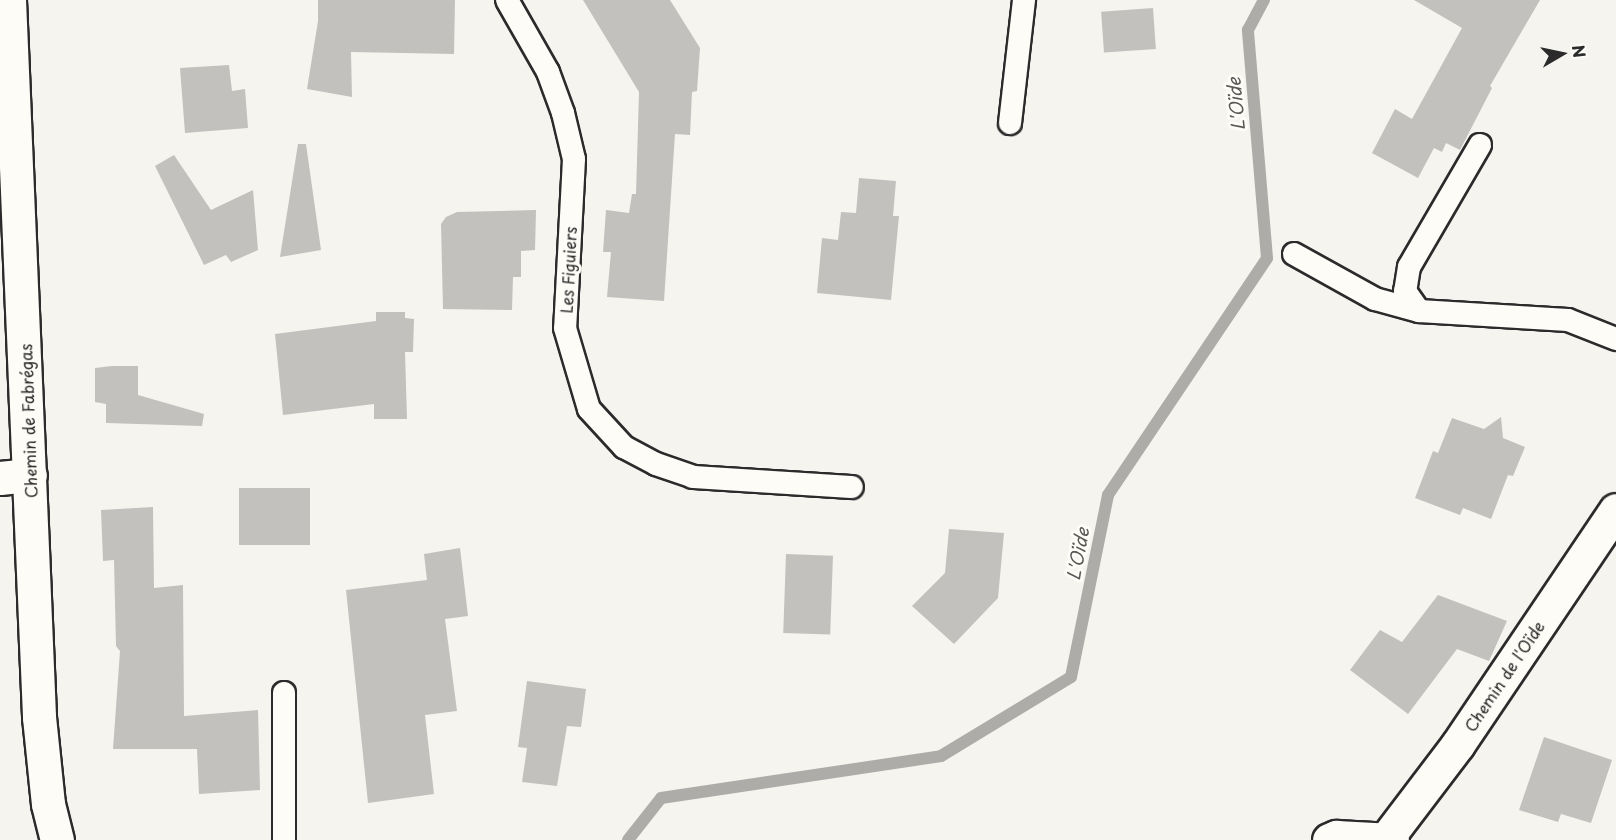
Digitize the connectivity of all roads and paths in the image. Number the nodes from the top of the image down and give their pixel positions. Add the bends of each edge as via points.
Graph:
1 (9, 0) edge
2 (507, 0) edge
3 (1024, 0) edge
4 (1010, 123) dead end
5 (1480, 145) dead end
6 (1294, 254) dead end
7 (1419, 310) junction
8 (1616, 339) edge
9 (15, 477) edge
10 (852, 487) dead end
11 (1616, 510) edge
12 (284, 693) dead end
13 (1389, 839) edge
14 (57, 840) edge
15 (284, 840) edge
16 (1329, 840) edge

1 - 9 street, Chemin de Fabrégas
2 - 10 lane, Les Figuiers via 548,72 574,159 565,328 589,410 624,447 693,477
3 - 4 lane
5 - 7 lane via 1409,267 1405,291
6 - 7 lane via 1375,299
7 - 8 lane via 1568,320
9 - 14 street, Chemin de Fabrégas via 48,804
11 - 13 street, Chemin de l'Oïde
12 - 15 lane
13 - 16 street

